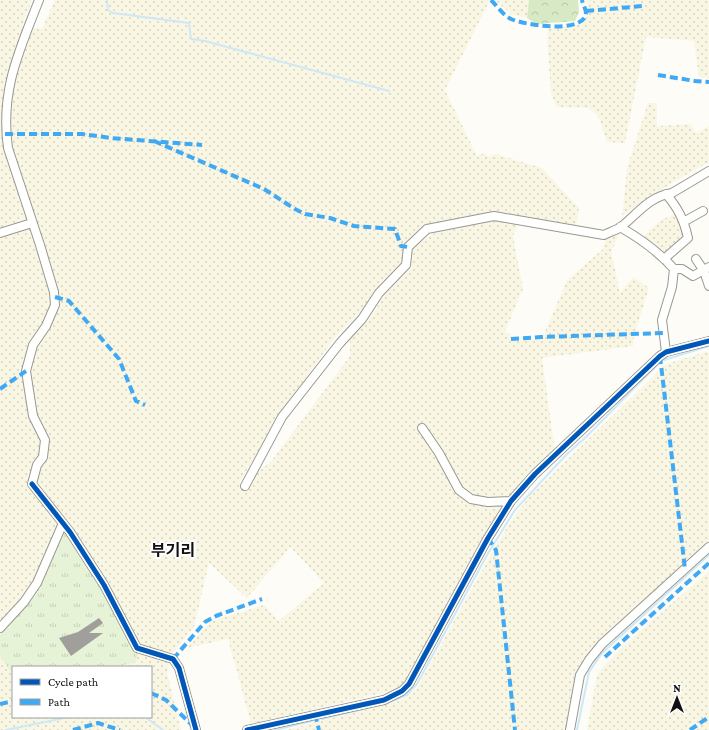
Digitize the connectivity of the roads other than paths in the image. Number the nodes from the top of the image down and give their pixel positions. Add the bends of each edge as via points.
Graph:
1 (39, 0) edge
2 (709, 171) edge
3 (666, 194) junction
4 (703, 211) dead end
5 (685, 221) junction
6 (32, 223) junction
7 (620, 227) junction
8 (0, 234) edge
9 (664, 259) junction
10 (696, 259) dead end
11 (674, 269) junction
12 (706, 269) edge
13 (709, 286) edge
14 (709, 341) edge
15 (666, 352) junction
16 (422, 428) dead end
17 (245, 486) dead end
18 (511, 501) junction
19 (63, 523) junction
20 (709, 547) edge
21 (0, 628) edge
22 (196, 730) edge
23 (247, 730) edge
24 (570, 730) edge

1 - 6 street via 5,95 5,134
2 - 3 street
3 - 5 street
3 - 7 street via 643,205
4 - 5 street
5 - 9 street via 688,238
6 - 8 street
6 - 19 street via 54,292 55,305 34,345 26,371 34,416 45,440 43,457 37,464 32,484
7 - 9 street via 642,240
7 - 17 street via 604,235 494,216 427,229 408,247 406,266 379,293 362,320 340,343 282,417
9 - 11 street
10 - 12 street
11 - 12 street via 682,269 693,276
11 - 15 street via 672,287 662,320
12 - 13 street
14 - 15 street
15 - 18 street via 636,377 535,474
16 - 18 street via 459,490 471,499 488,502
18 - 23 street via 488,538 409,684 402,691 384,700
19 - 21 street via 37,583 24,602
19 - 22 street via 104,585 137,648 173,659 179,668
20 - 24 street via 602,644 589,660 580,675

